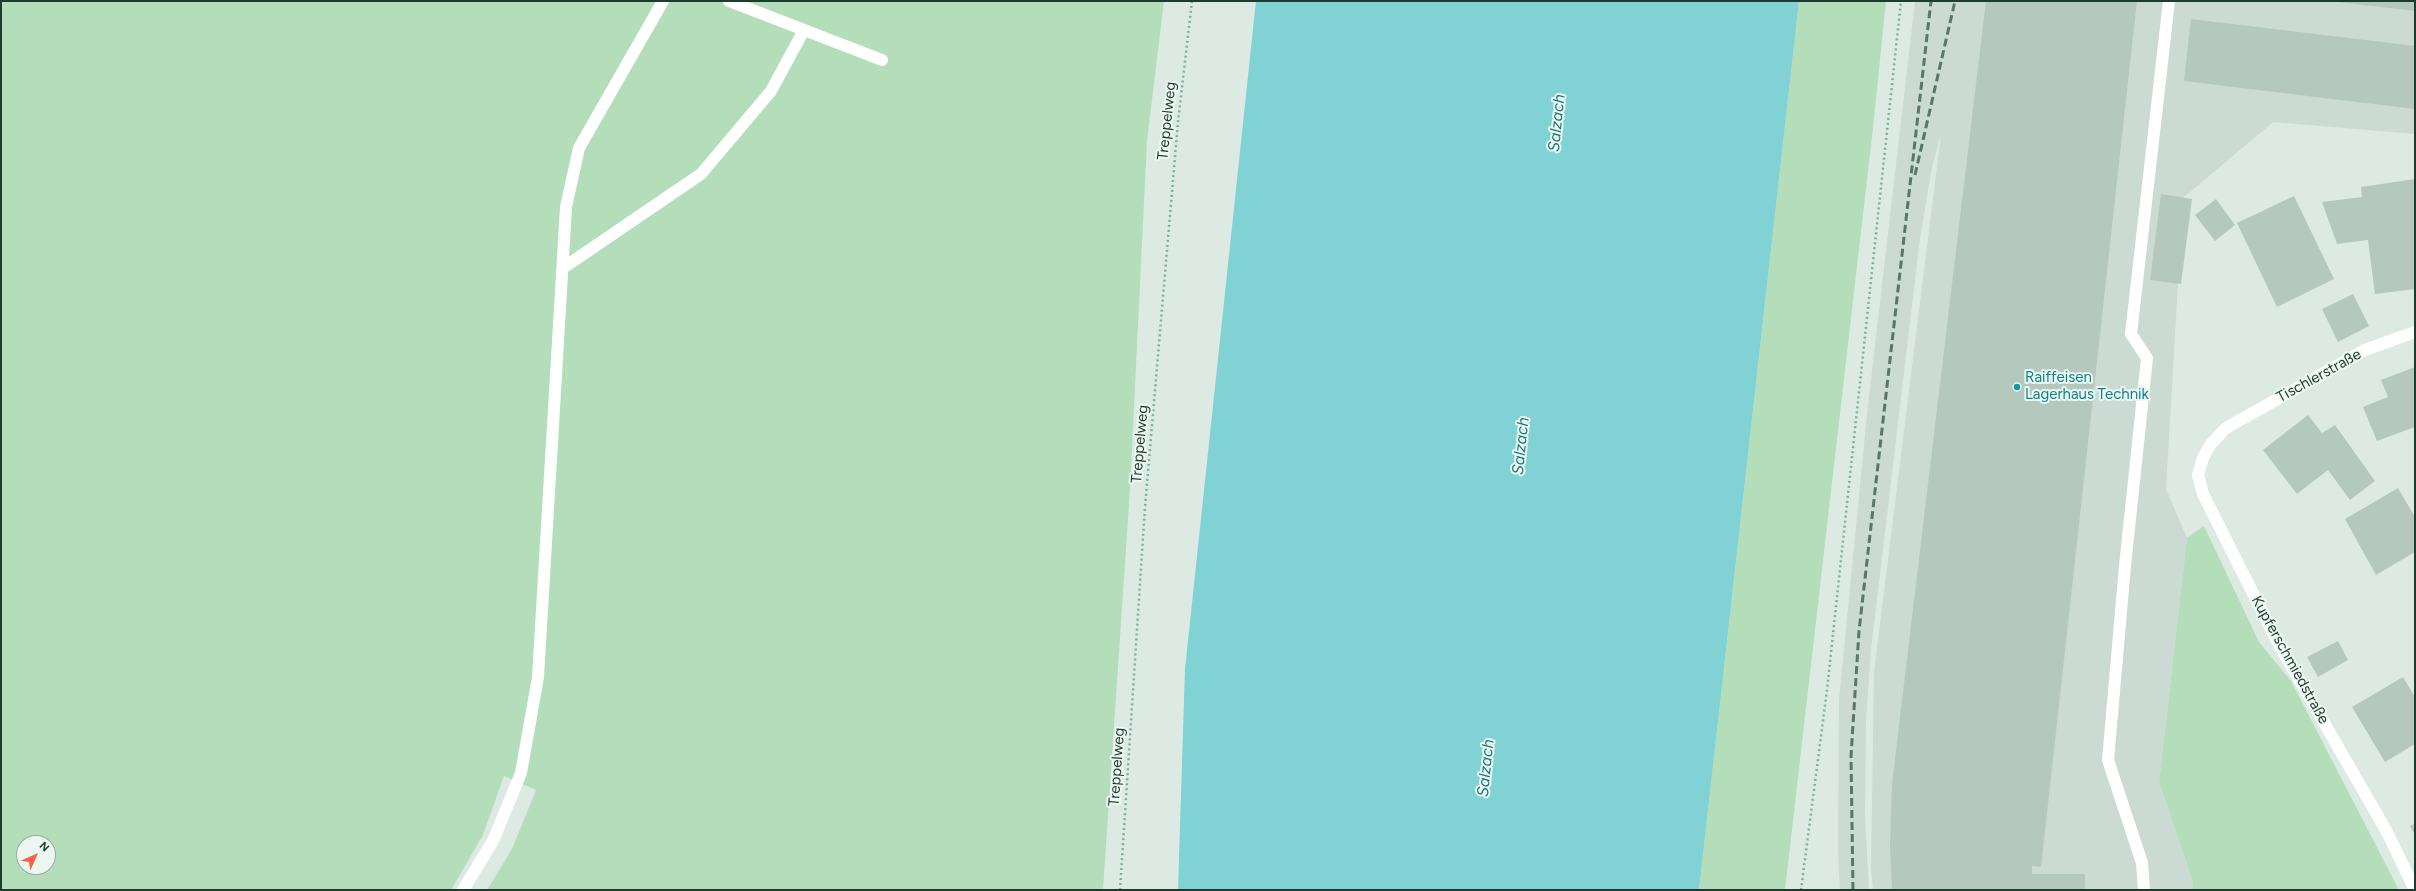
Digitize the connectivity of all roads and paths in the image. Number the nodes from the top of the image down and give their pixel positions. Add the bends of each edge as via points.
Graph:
1 (663, 1) edge
2 (729, 1) edge
3 (1192, 1) edge
4 (1901, 1) edge
5 (2169, 1) edge
6 (804, 30) junction
7 (882, 60) dead end
8 (563, 268) junction
9 (2415, 332) edge
10 (2226, 428) joint
11 (463, 890) edge
12 (1120, 890) edge
13 (1801, 890) edge
14 (2144, 890) edge
15 (2415, 890) edge

1 - 8 street via 579,148 566,207
2 - 6 street
3 - 12 path, Treppelweg via 1178,122 1146,499
4 - 13 path via 1827,690
5 - 14 street via 2131,334 2147,358 2108,760 2142,863
6 - 7 street
6 - 8 street via 771,91 701,174
8 - 11 street via 538,677 521,773 493,841
9 - 10 street, Tischlerstraße via 2365,350
10 - 15 street, Kupferschmiedstraße via 2210,445 2203,458 2198,475 2203,494 2277,641 2387,832

